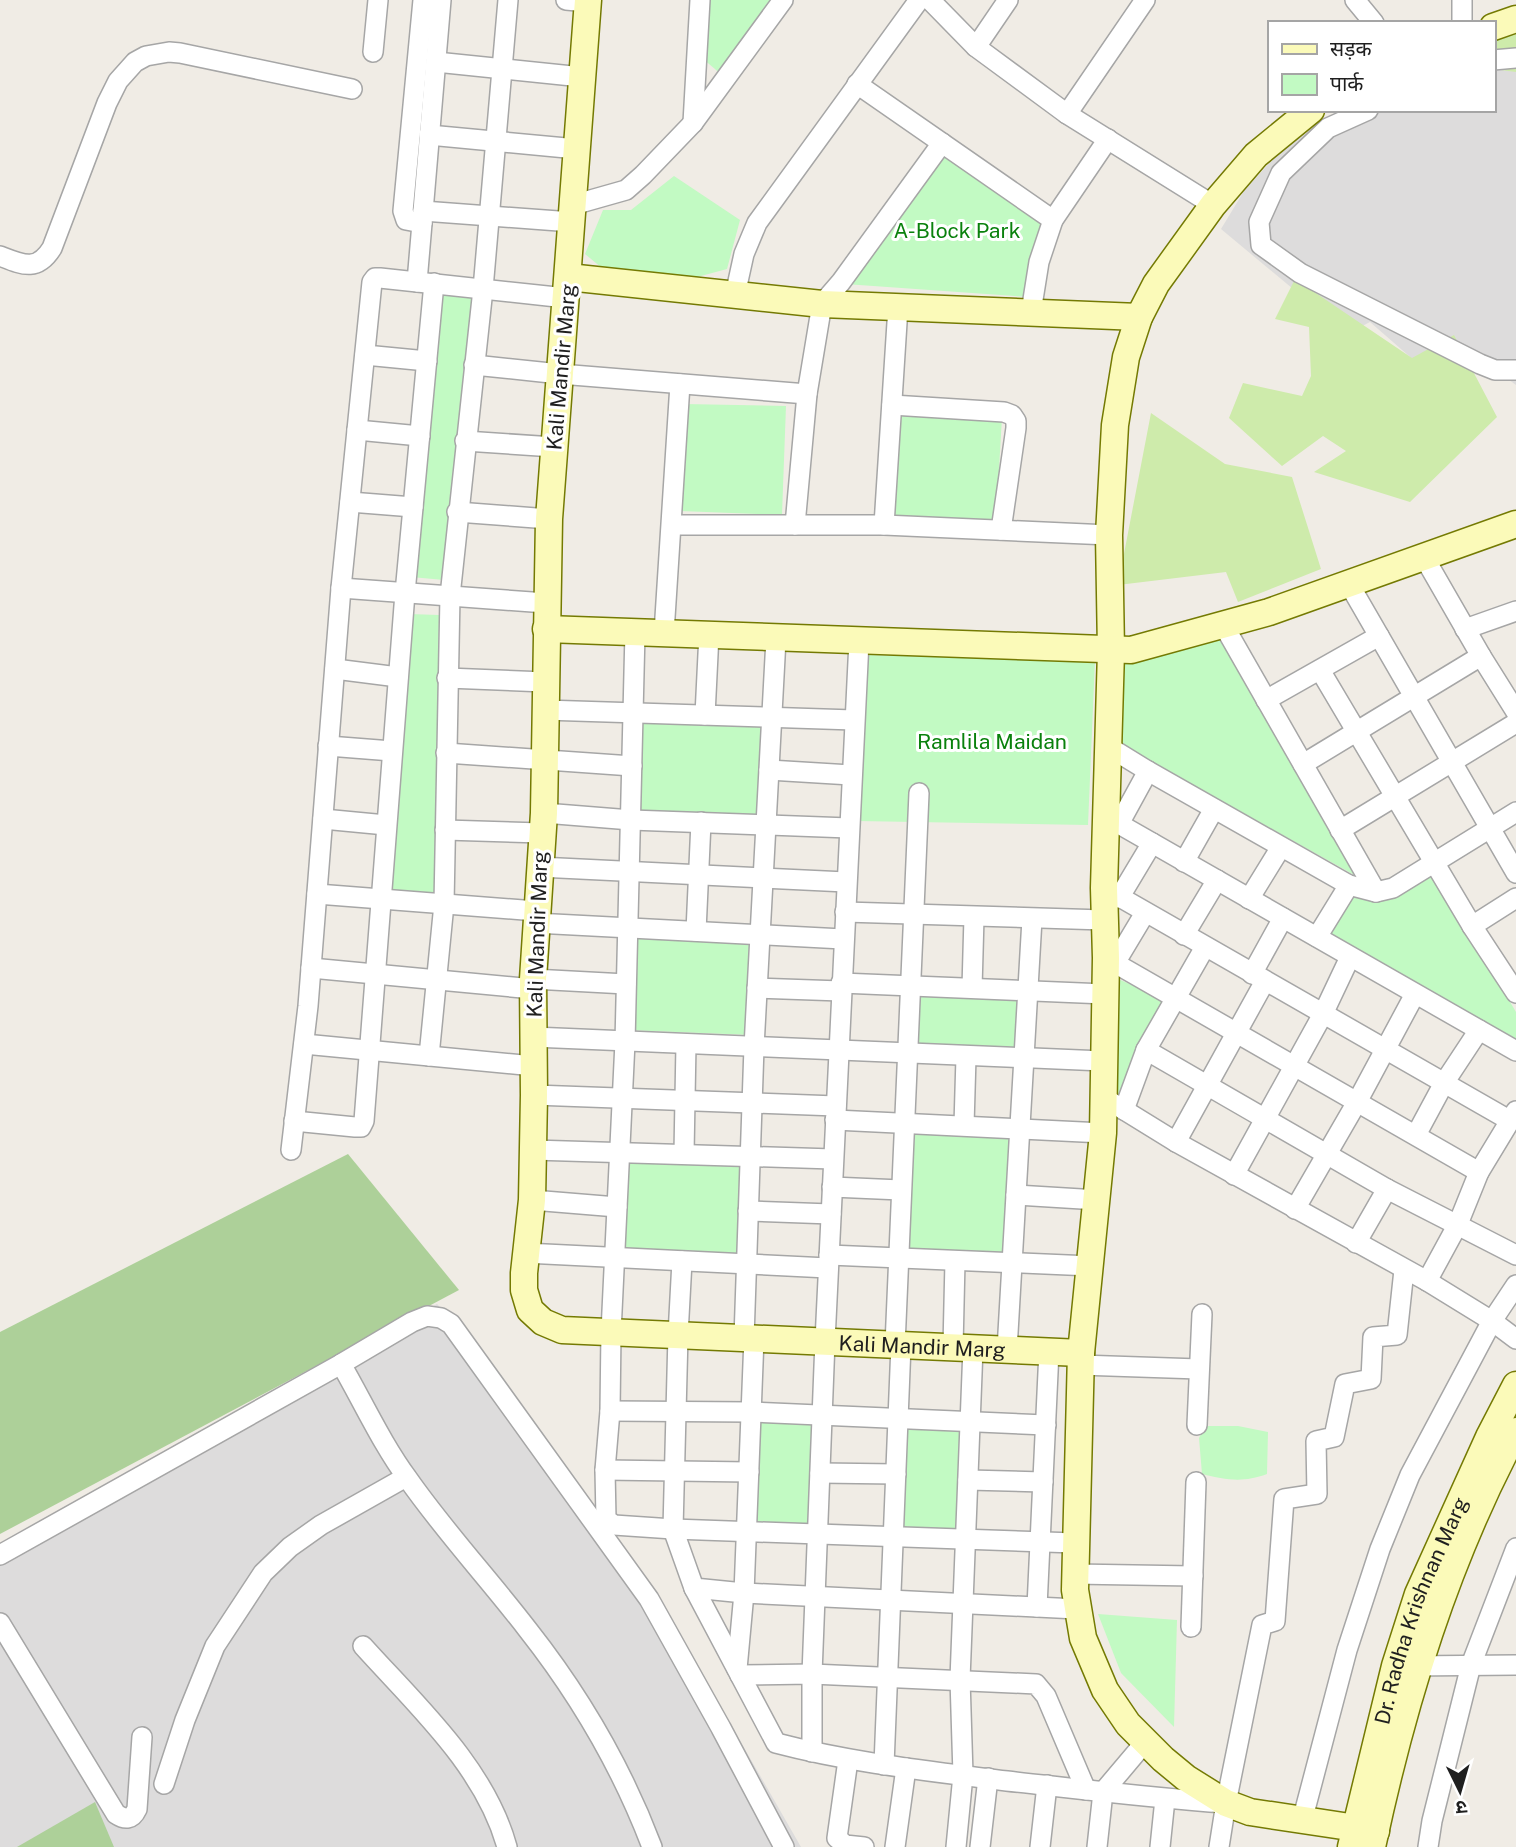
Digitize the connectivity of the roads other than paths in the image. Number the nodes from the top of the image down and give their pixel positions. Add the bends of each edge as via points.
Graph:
1 (378, 0) edge
2 (423, 0) edge
3 (441, 0) edge
4 (508, 0) edge
5 (700, 0) edge
6 (783, 0) edge
7 (919, 0) edge
8 (930, 0) edge
9 (1009, 0) edge
10 (1145, 0) edge
11 (1355, 0) edge
12 (1462, 0) edge
13 (580, 1) edge
14 (1516, 19) edge
15 (1372, 21) edge
16 (1462, 21) edge
17 (1495, 26) edge
18 (976, 47) junction
19 (373, 52) dead end
20 (1516, 58) edge
21 (1495, 60) edge
22 (436, 62) junction
23 (502, 69) junction
24 (582, 77) junction
25 (857, 83) junction
26 (352, 89) dead end
27 (1309, 112) edge
28 (1364, 112) edge
29 (1067, 114) junction
30 (692, 123) junction
31 (429, 135) junction
32 (1108, 139) junction
33 (496, 141) junction
34 (942, 143) junction
35 (577, 149) junction
36 (1213, 205) junction
37 (572, 213) junction
38 (489, 216) junction
39 (422, 217) junction
40 (1053, 220) junction
41 (0, 256) edge
42 (426, 283) junction
43 (567, 287) junction
44 (483, 289) junction
45 (735, 295) junction
46 (822, 304) junction
47 (898, 307) junction
48 (1031, 312) junction
49 (1139, 317) junction
50 (365, 355) junction
51 (427, 361) junction
52 (474, 365) junction
53 (1516, 370) edge
54 (561, 374) junction
55 (680, 384) junction
56 (807, 394) junction
57 (892, 405) junction
58 (357, 430) junction
59 (420, 436) junction
60 (466, 441) junction
61 (554, 447) junction
62 (350, 502) junction
63 (413, 507) junction
64 (457, 512) junction
65 (549, 519) junction
66 (1516, 524) edge
67 (672, 525) junction
68 (795, 525) junction
69 (884, 525) junction
70 (1001, 530) junction
71 (1110, 534) junction
72 (1424, 557) junction
73 (1349, 584) junction
74 (341, 587) junction
75 (405, 593) junction
76 (450, 596) junction
77 (546, 603) junction
78 (1516, 611) edge
79 (1224, 626) junction
80 (546, 629) junction
81 (1465, 629) junction
82 (635, 632) junction
83 (664, 633) junction
84 (709, 635) junction
85 (1379, 636) junction
86 (776, 639) junction
87 (859, 641) junction
88 (1111, 651) junction
89 (1480, 656) junction
90 (335, 669) junction
91 (1320, 670) junction
92 (398, 677) junction
93 (447, 678) junction
94 (545, 682) junction
95 (1414, 696) junction
96 (1266, 700) junction
97 (544, 710) junction
98 (634, 712) junction
99 (1516, 712) edge
100 (705, 715) junction
101 (772, 717) junction
102 (854, 720) junction
103 (1516, 723) edge
104 (1356, 731) junction
105 (328, 746) junction
106 (1109, 747) junction
107 (392, 751) junction
108 (446, 753) junction
109 (543, 760) junction
110 (1450, 761) junction
111 (1303, 764) junction
112 (632, 766) junction
113 (769, 770) junction
114 (1148, 771) junction
115 (851, 775) junction
116 (919, 793) dead end
117 (1395, 796) junction
118 (1214, 809) junction
119 (1516, 812) edge
120 (1113, 819) junction
121 (323, 820) junction
122 (631, 820) junction
123 (701, 822) junction
124 (542, 823) junction
125 (386, 825) junction
126 (766, 825) junction
127 (849, 828) junction
128 (1489, 828) junction
129 (445, 830) junction
130 (1340, 830) junction
131 (1152, 843) junction
132 (1281, 847) junction
133 (1184, 862) junction
134 (1434, 862) junction
135 (539, 867) junction
136 (629, 872) junction
137 (1516, 873) edge
138 (699, 875) junction
139 (763, 878) junction
140 (1217, 880) junction
141 (846, 882) junction
142 (1349, 885) junction
143 (1376, 892) junction
144 (1112, 893) junction
145 (317, 894) junction
146 (1516, 898) edge
147 (380, 899) junction
148 (1249, 899) junction
149 (444, 904) junction
150 (845, 912) junction
151 (1145, 913) junction
152 (913, 915) junction
153 (535, 917) junction
154 (974, 917) junction
155 (1283, 918) junction
156 (1032, 919) junction
157 (1104, 920) junction
158 (1472, 926) junction
159 (628, 927) junction
160 (696, 931) junction
161 (760, 934) junction
162 (1184, 935) junction
163 (1317, 937) junction
164 (843, 939) junction
165 (1205, 947) junction
166 (1350, 957) junction
167 (1110, 961) junction
168 (311, 968) junction
169 (374, 974) junction
170 (1258, 977) junction
171 (436, 981) junction
172 (533, 984) junction
173 (626, 984) junction
174 (910, 986) junction
175 (841, 987) junction
176 (757, 988) junction
177 (972, 988) junction
178 (1515, 990) edge
179 (1028, 991) junction
180 (1415, 993) junction
181 (1105, 994) junction
182 (1176, 998) junction
183 (1323, 1014) junction
184 (1479, 1030) junction
185 (1236, 1033) junction
186 (533, 1037) junction
187 (625, 1042) junction
188 (304, 1044) junction
189 (686, 1044) junction
190 (754, 1047) junction
191 (1385, 1049) junction
192 (368, 1050) junction
193 (1146, 1050) junction
194 (838, 1051) junction
195 (1516, 1051) edge
196 (907, 1054) junction
197 (429, 1056) junction
198 (967, 1057) junction
199 (1024, 1059) junction
200 (1103, 1061) junction
201 (534, 1066) junction
202 (1294, 1066) junction
203 (1444, 1083) junction
204 (1207, 1085) junction
205 (534, 1095) junction
206 (622, 1097) junction
207 (685, 1100) junction
208 (752, 1102) junction
209 (1357, 1102) junction
210 (1114, 1103) junction
211 (835, 1113) junction
212 (1513, 1116) edge
213 (1266, 1119) junction
214 (294, 1121) junction
215 (904, 1123) junction
216 (964, 1125) junction
217 (1020, 1128) junction
218 (1103, 1133) junction
219 (1416, 1135) junction
220 (1176, 1142) junction
221 (291, 1150) dead end
222 (533, 1150) junction
223 (620, 1151) junction
224 (684, 1153) junction
225 (1327, 1154) junction
226 (750, 1156) junction
227 (833, 1159) junction
228 (1479, 1172) junction
229 (1234, 1175) junction
230 (832, 1187) junction
231 (1387, 1189) junction
232 (901, 1190) junction
233 (1016, 1195) junction
234 (532, 1200) junction
235 (1098, 1200) junction
236 (617, 1207) junction
237 (1295, 1209) junction
238 (748, 1211) junction
239 (831, 1214) junction
240 (1458, 1224) junction
241 (1356, 1243) junction
242 (525, 1253) junction
243 (1516, 1255) edge
244 (614, 1256) junction
245 (899, 1258) junction
246 (682, 1261) junction
247 (829, 1261) junction
248 (956, 1261) junction
249 (1012, 1263) junction
250 (746, 1265) junction
251 (1091, 1266) junction
252 (1404, 1270) junction
253 (1427, 1281) junction
254 (1516, 1285) edge
255 (1202, 1314) dead end
256 (1492, 1321) junction
257 (611, 1332) junction
258 (677, 1335) junction
259 (749, 1338) junction
260 (1516, 1339) edge
261 (825, 1341) junction
262 (898, 1345) junction
263 (963, 1348) junction
264 (1007, 1350) junction
265 (1049, 1351) junction
266 (1080, 1359) junction
267 (341, 1364) junction
268 (1199, 1369) junction
269 (1516, 1385) edge
270 (610, 1410) junction
271 (676, 1412) junction
272 (751, 1412) junction
273 (822, 1415) junction
274 (898, 1419) junction
275 (970, 1422) junction
276 (1046, 1425) junction
277 (1197, 1425) dead end
278 (1516, 1431) edge
279 (605, 1470) junction
280 (675, 1471) junction
281 (749, 1472) junction
282 (820, 1473) junction
283 (896, 1474) junction
284 (406, 1477) junction
285 (968, 1480) junction
286 (1043, 1482) junction
287 (1196, 1482) dead end
288 (673, 1529) junction
289 (747, 1530) junction
290 (817, 1532) junction
291 (894, 1536) junction
292 (965, 1538) junction
293 (1041, 1541) junction
294 (1075, 1543) junction
295 (1516, 1548) edge
296 (0, 1555) edge
297 (1074, 1574) junction
298 (1193, 1576) junction
299 (694, 1588) junction
300 (744, 1593) junction
301 (815, 1596) junction
302 (892, 1600) junction
303 (963, 1603) junction
304 (1037, 1607) junction
305 (1077, 1609) junction
306 (0, 1623) edge
307 (1191, 1627) dead end
308 (363, 1646) dead end
309 (1471, 1665) junction
310 (1516, 1665) edge
311 (1406, 1666) junction
312 (739, 1672) junction
313 (812, 1674) junction
314 (889, 1677) junction
315 (960, 1679) junction
316 (142, 1737) dead end
317 (1146, 1741) junction
318 (812, 1752) junction
319 (848, 1760) junction
320 (884, 1765) junction
321 (906, 1768) junction
322 (963, 1775) junction
323 (988, 1778) junction
324 (164, 1784) dead end
325 (1046, 1785) junction
326 (1094, 1791) junction
327 (1165, 1799) junction
328 (1226, 1803) junction
329 (1302, 1821) junction
330 (1363, 1838) edge
331 (507, 1847) edge
332 (652, 1847) edge
333 (784, 1847) edge
334 (864, 1847) edge
335 (895, 1847) edge
336 (956, 1847) edge
337 (981, 1847) edge
338 (1040, 1847) edge
339 (1097, 1847) edge
340 (1160, 1847) edge
341 (1219, 1847) edge
342 (1428, 1847) edge

1 - 19 street
2 - 39 street via 403,211 406,220
3 - 22 street
4 - 23 street
5 - 30 street
6 - 30 street
7 - 25 street
8 - 18 street
9 - 18 street
10 - 29 street
11 - 15 street
12 - 16 street
13 - 24 street, Kali Mandir Marg
14 - 17 street
18 - 29 street
20 - 21 street
22 - 23 street
22 - 31 street
23 - 24 street
23 - 33 street
24 - 35 street, Kali Mandir Marg
25 - 34 street
25 - 45 street via 757,223
26 - 41 street via 180,53 146,56 126,71 107,103 46,258 30,265
27 - 36 street via 1256,155
28 - 53 street via 1328,128 1281,173 1259,222 1261,245 1300,273 1480,365
29 - 32 street
30 - 37 street via 626,190
31 - 33 street
31 - 39 street
32 - 36 street
32 - 40 street
33 - 35 street
33 - 38 street
34 - 40 street
34 - 46 street
35 - 37 street, Kali Mandir Marg
36 - 49 street via 1156,284
37 - 38 street
37 - 43 street, Kali Mandir Marg
38 - 39 street
38 - 44 street
39 - 42 street
40 - 48 street via 1039,262
42 - 44 street
42 - 50 street via 375,278
42 - 51 street
43 - 44 street
43 - 45 street
43 - 54 street, Kali Mandir Marg
44 - 52 street
45 - 46 street
46 - 47 street
46 - 56 street
47 - 48 street
47 - 57 street
48 - 49 street
49 - 71 street via 1126,357 1115,425
50 - 51 street
50 - 58 street
51 - 59 street
52 - 54 street
52 - 60 street
54 - 55 street
54 - 61 street, Kali Mandir Marg
55 - 56 street
55 - 67 street
56 - 68 street
57 - 69 street
57 - 70 street via 1012,415 1016,428
58 - 59 street
58 - 62 street
59 - 63 street
60 - 61 street
60 - 64 street
61 - 65 street, Kali Mandir Marg
62 - 63 street
62 - 74 street
63 - 75 street
64 - 65 street
64 - 76 street
65 - 77 street, Kali Mandir Marg
66 - 72 street
67 - 68 street
67 - 83 street
68 - 69 street
69 - 70 street
70 - 71 street
71 - 88 street
72 - 73 street
72 - 81 street
73 - 79 street
73 - 85 street
74 - 75 street
74 - 90 street
75 - 76 street
75 - 92 street
76 - 77 street
76 - 93 street
77 - 80 street, Kali Mandir Marg
78 - 81 street
79 - 88 street via 1155,645
79 - 96 street
80 - 82 street
80 - 94 street, Kali Mandir Marg
81 - 89 street
82 - 83 street
82 - 98 street
83 - 84 street
84 - 86 street
84 - 100 street
85 - 91 street
85 - 95 street
86 - 87 street
86 - 101 street
87 - 88 street
87 - 102 street
88 - 106 street
89 - 95 street
89 - 99 street
90 - 92 street
90 - 105 street
91 - 96 street
91 - 104 street
92 - 107 street
93 - 94 street
93 - 108 street
94 - 97 street, Kali Mandir Marg
95 - 104 street
95 - 110 street
96 - 111 street
97 - 98 street
97 - 109 street, Kali Mandir Marg
98 - 100 street
98 - 112 street
100 - 101 street
101 - 102 street
101 - 113 street
102 - 115 street
103 - 110 street
104 - 111 street
104 - 117 street
105 - 107 street
105 - 121 street
106 - 114 street
106 - 120 street
107 - 125 street
108 - 109 street
108 - 129 street
109 - 112 street
109 - 124 street, Kali Mandir Marg
110 - 117 street
110 - 128 street
111 - 130 street
112 - 122 street
113 - 115 street
113 - 126 street
114 - 118 street
114 - 120 street
115 - 127 street
116 - 152 street
117 - 130 street
117 - 134 street
118 - 132 street
118 - 133 street
119 - 128 street
120 - 131 street
120 - 144 street
121 - 125 street
121 - 145 street
122 - 123 street
122 - 124 street
122 - 136 street
123 - 126 street
123 - 138 street
124 - 129 street
124 - 135 street, Kali Mandir Marg
125 - 147 street
126 - 127 street
126 - 139 street
127 - 141 street
128 - 134 street
128 - 137 street
129 - 149 street
130 - 143 street
131 - 133 street
131 - 144 street
132 - 142 street
132 - 148 street
133 - 140 street
134 - 143 street
134 - 158 street
135 - 136 street
135 - 153 street, Kali Mandir Marg
136 - 138 street
136 - 159 street
138 - 139 street
138 - 160 street
139 - 141 street
139 - 161 street
140 - 148 street
140 - 162 street
141 - 150 street
142 - 143 street
142 - 163 street
144 - 151 street
144 - 157 street
145 - 147 street
145 - 168 street
146 - 158 street
147 - 149 street
147 - 169 street
148 - 155 street
149 - 153 street
149 - 171 street
150 - 152 street
150 - 164 street
151 - 162 street
151 - 167 street
152 - 154 street
152 - 174 street
153 - 159 street
153 - 172 street, Kali Mandir Marg
154 - 156 street
154 - 177 street
155 - 163 street
155 - 170 street
156 - 157 street
156 - 179 street
157 - 167 street
158 - 178 street
159 - 160 street
159 - 173 street
160 - 161 street
161 - 164 street
161 - 176 street
162 - 165 street
163 - 166 street
164 - 175 street
165 - 170 street
165 - 182 street
166 - 180 street
166 - 183 street
167 - 181 street
167 - 182 street
168 - 169 street
168 - 188 street
169 - 171 street
169 - 192 street
170 - 183 street
170 - 185 street
171 - 172 street
171 - 197 street
172 - 173 street
172 - 186 street, Kali Mandir Marg
173 - 187 street
174 - 175 street
174 - 177 street
174 - 196 street
175 - 176 street
175 - 194 street
176 - 190 street
177 - 179 street
179 - 181 street
179 - 199 street
180 - 184 street
180 - 191 street
181 - 200 street
182 - 185 street
182 - 193 street
183 - 191 street
183 - 202 street
184 - 195 street
184 - 203 street
185 - 202 street
185 - 204 street
186 - 187 street
186 - 201 street, Kali Mandir Marg
187 - 189 street
187 - 206 street
188 - 192 street
188 - 214 street
189 - 190 street
189 - 207 street
190 - 194 street
190 - 208 street
191 - 203 street
191 - 209 street
192 - 197 street
192 - 214 street via 361,1126
193 - 204 street
193 - 210 street
194 - 196 street
194 - 211 street
196 - 198 street
196 - 215 street
197 - 201 street
198 - 199 street
198 - 216 street
199 - 200 street
199 - 217 street
200 - 210 street
201 - 205 street, Kali Mandir Marg
202 - 209 street
202 - 213 street
203 - 212 street
203 - 219 street
204 - 213 street
204 - 220 street
205 - 206 street
205 - 222 street, Kali Mandir Marg
206 - 207 street
206 - 223 street
207 - 208 street
207 - 224 street
208 - 211 street
208 - 226 street
209 - 219 street
209 - 225 street
210 - 218 street
210 - 220 street
211 - 215 street
211 - 227 street
212 - 228 street
213 - 225 street
213 - 229 street
214 - 221 street
215 - 216 street
215 - 232 street
216 - 217 street
217 - 218 street
217 - 233 street
218 - 235 street
219 - 228 street
220 - 229 street
222 - 223 street
222 - 234 street, Kali Mandir Marg
223 - 224 street
223 - 236 street
224 - 226 street
225 - 231 street
225 - 237 street
226 - 227 street
226 - 238 street
227 - 230 street
228 - 240 street
229 - 237 street
230 - 232 street
230 - 239 street
231 - 240 street
231 - 241 street
232 - 245 street
233 - 235 street
233 - 249 street
234 - 236 street
234 - 242 street, Kali Mandir Marg
235 - 251 street
236 - 244 street
237 - 241 street
238 - 239 street
238 - 250 street
239 - 247 street
240 - 243 street
240 - 253 street
241 - 252 street
242 - 244 street
242 - 257 street, Kali Mandir Marg via 524,1290 530,1310 542,1322 562,1330
244 - 246 street
244 - 257 street
245 - 247 street
245 - 248 street
245 - 262 street
246 - 250 street
246 - 258 street
247 - 250 street
247 - 261 street
248 - 249 street
248 - 263 street
249 - 251 street
249 - 264 street
250 - 259 street
251 - 266 street
252 - 253 street
252 - 328 street via 1397,1335 1373,1337 1371,1379 1345,1384 1334,1437 1316,1441 1317,1494 1284,1499 1275,1621 1262,1625
253 - 256 street
254 - 256 street
255 - 268 street
256 - 260 street
256 - 329 street via 1410,1475 1380,1549
257 - 258 street, Kali Mandir Marg
257 - 270 street
258 - 259 street, Kali Mandir Marg
258 - 271 street
259 - 261 street, Kali Mandir Marg
259 - 272 street
261 - 262 street, Kali Mandir Marg
261 - 273 street
262 - 263 street, Kali Mandir Marg
262 - 274 street
263 - 264 street, Kali Mandir Marg
263 - 275 street
264 - 265 street, Kali Mandir Marg
265 - 266 street, Kali Mandir Marg
265 - 276 street
266 - 268 street
266 - 294 street
267 - 284 street
267 - 296 street
267 - 333 street via 412,1322 427,1317 451,1324 649,1598
268 - 277 street
269 - 311 street, Dr. Radha Krishnan Marg via 1428,1572
270 - 271 street
270 - 279 street
271 - 272 street
271 - 280 street
272 - 273 street
272 - 281 street
273 - 274 street
273 - 282 street
274 - 275 street
274 - 283 street
275 - 276 street
275 - 285 street
276 - 286 street
278 - 311 street
279 - 280 street
279 - 288 street via 609,1522
280 - 281 street
280 - 288 street
281 - 289 street
282 - 283 street
282 - 290 street
283 - 291 street
284 - 324 street via 311,1532 264,1573 215,1646
284 - 332 street via 568,1685 627,1785
285 - 286 street
285 - 292 street
286 - 293 street
287 - 298 street
288 - 289 street
288 - 299 street
289 - 290 street
289 - 300 street
290 - 291 street
290 - 301 street
291 - 292 street
291 - 302 street
292 - 293 street
292 - 303 street
293 - 294 street
293 - 304 street
294 - 297 street
295 - 309 street
297 - 298 street
297 - 305 street
298 - 307 street
299 - 300 street
299 - 312 street
300 - 301 street
300 - 312 street
301 - 302 street
301 - 313 street
302 - 303 street
302 - 314 street
303 - 304 street
303 - 315 street
304 - 305 street
305 - 317 street via 1083,1639 1105,1690
306 - 316 street via 121,1818 128,1819 137,1809
308 - 331 street via 463,1761 482,1790
309 - 310 street
309 - 311 street
309 - 342 street
311 - 330 street, Dr. Radha Krishnan Marg
312 - 313 street
312 - 318 street via 776,1743
313 - 314 street
313 - 318 street
314 - 315 street
314 - 320 street
315 - 322 street
315 - 326 street via 1036,1684
317 - 326 street
317 - 328 street via 1186,1777
318 - 319 street
319 - 320 street
319 - 334 street via 837,1838 845,1845
320 - 321 street
321 - 322 street
321 - 335 street
322 - 323 street
322 - 336 street
323 - 325 street
323 - 337 street
325 - 326 street
325 - 338 street
326 - 327 street
326 - 339 street
327 - 328 street
327 - 340 street
328 - 329 street
328 - 341 street
329 - 330 street

